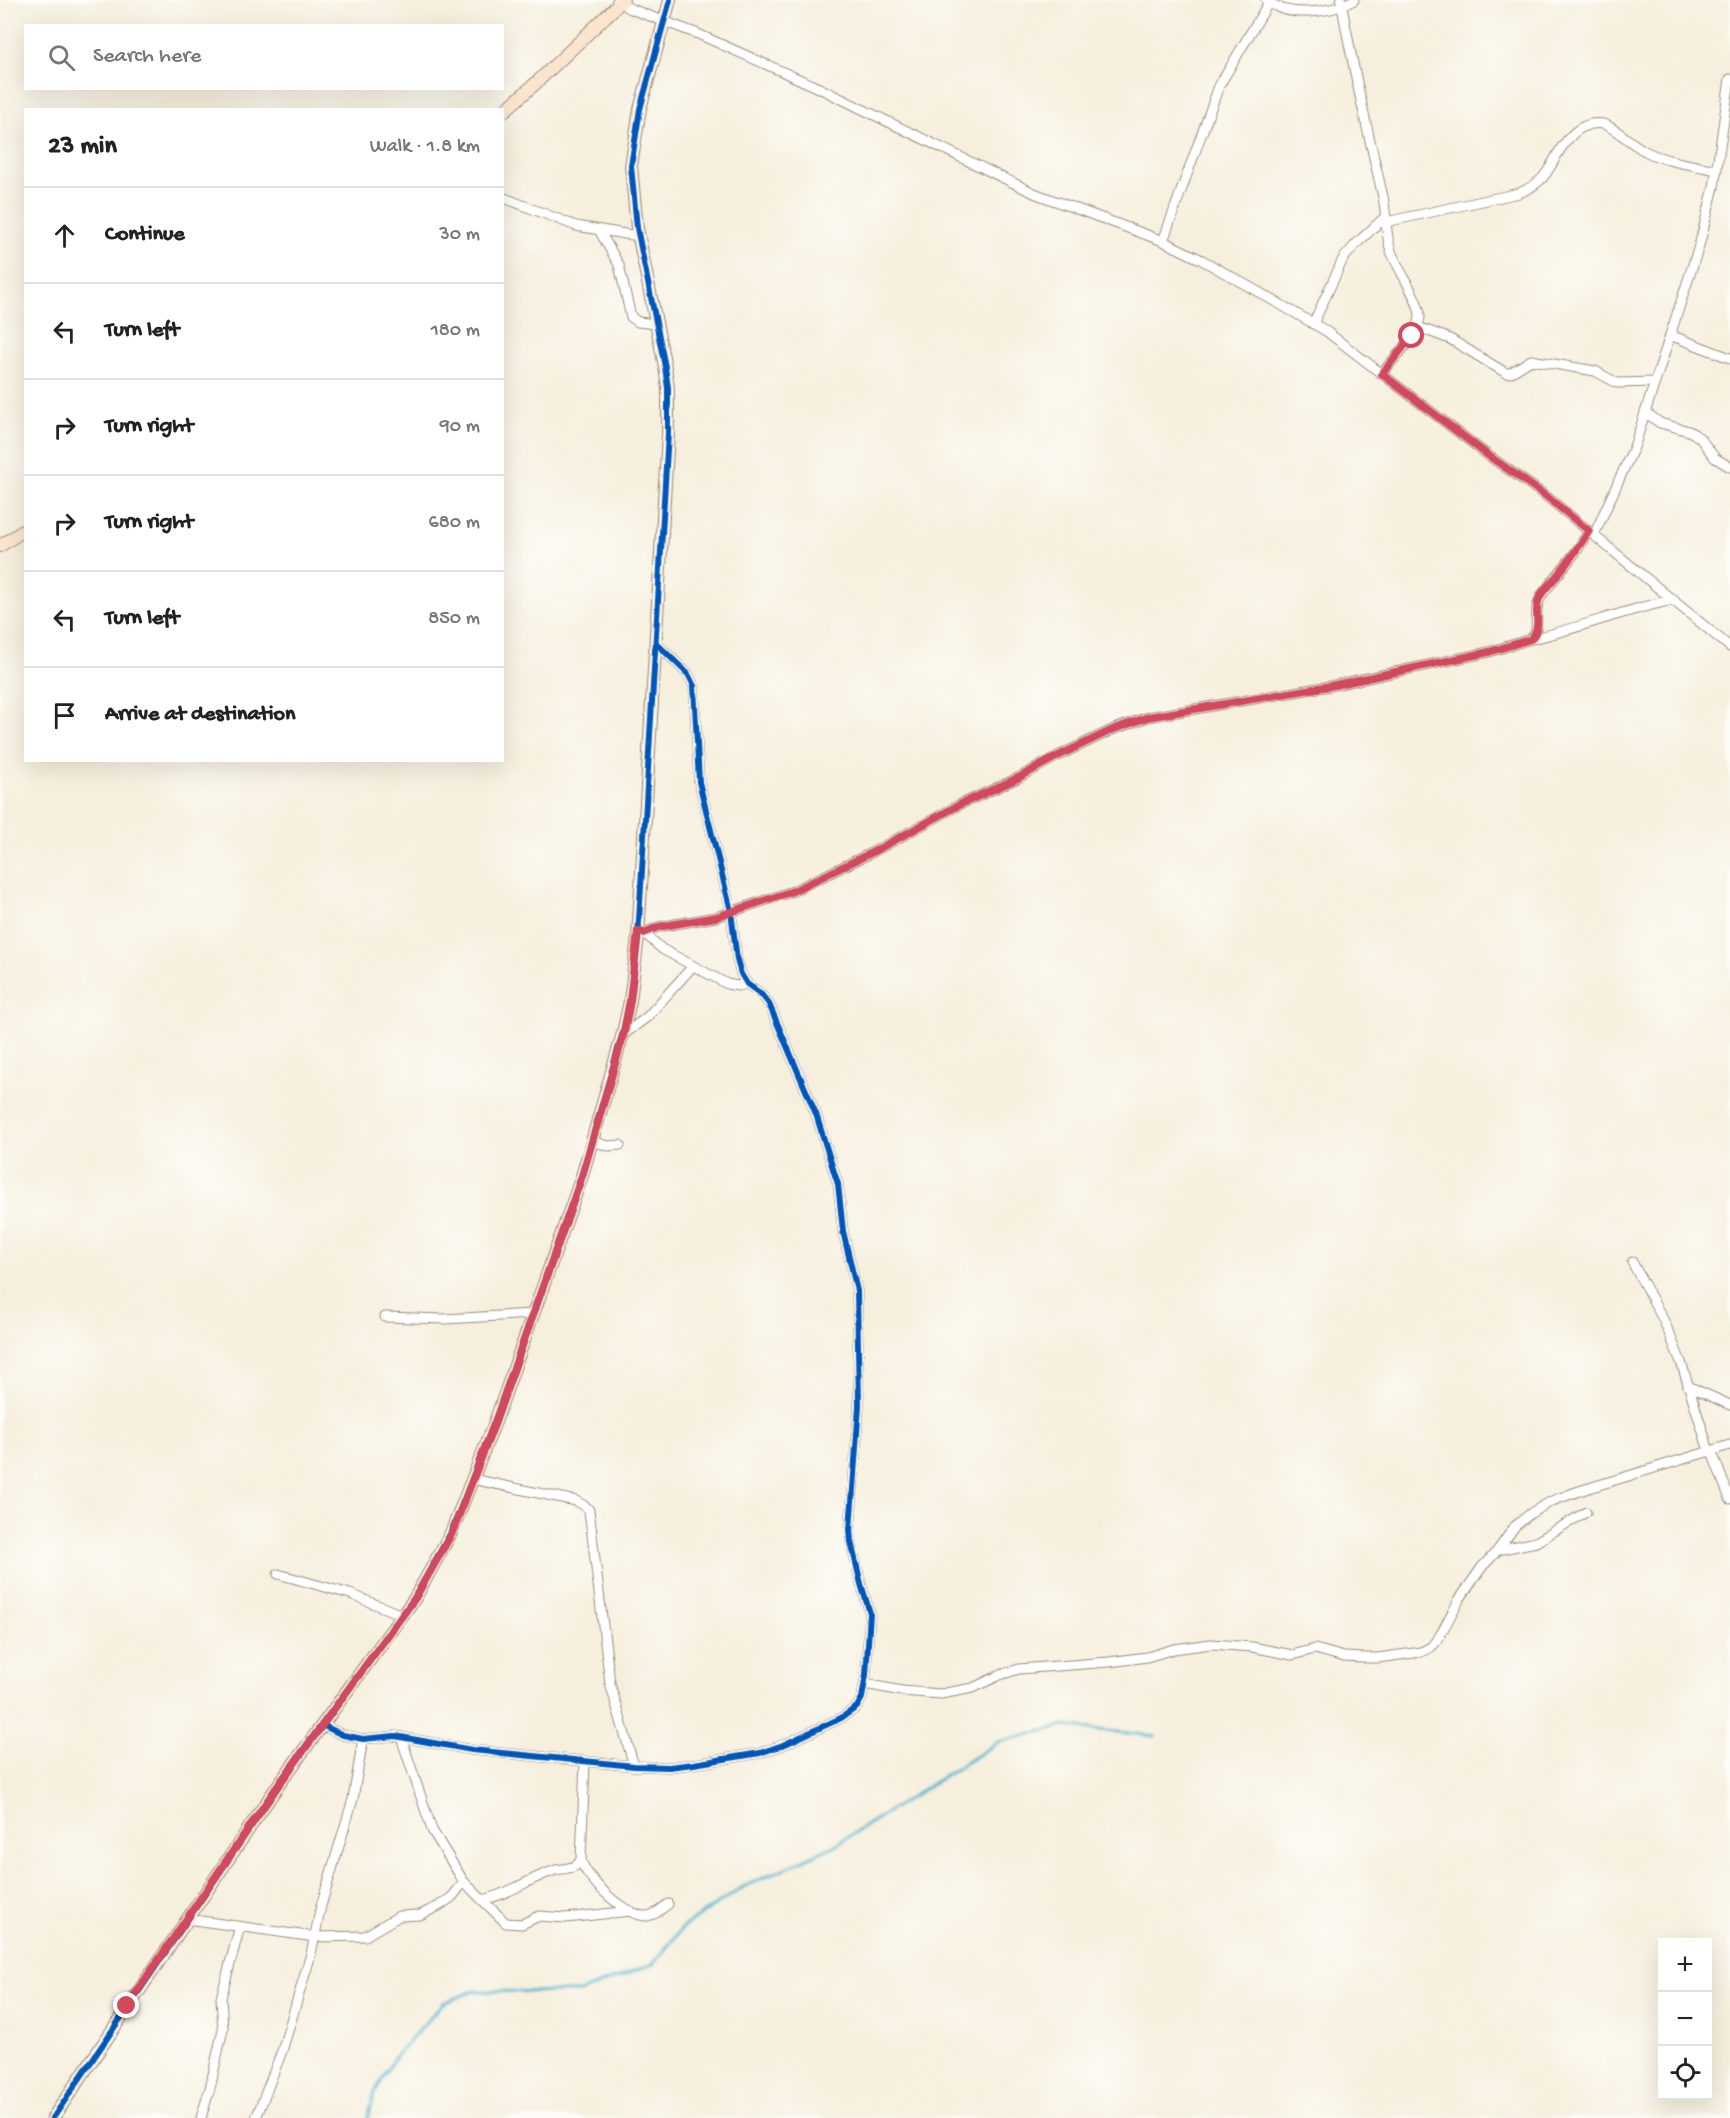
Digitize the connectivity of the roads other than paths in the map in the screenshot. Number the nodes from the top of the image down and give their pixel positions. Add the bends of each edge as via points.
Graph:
1 (670, 0) edge
2 (1354, 0) edge
3 (620, 1) edge
4 (1268, 1) edge
5 (1342, 3) edge
6 (665, 21) junction
7 (1730, 79) edge
8 (504, 111) edge
9 (1717, 170) junction
10 (504, 198) edge
11 (1386, 219) junction
12 (599, 231) junction
13 (639, 236) junction
14 (1163, 242) junction
15 (656, 324) junction
16 (1313, 324) junction
17 (1418, 327) junction
18 (1670, 335) junction
19 (1730, 358) edge
20 (1382, 374) junction
21 (1655, 381) junction
22 (1645, 412) junction
23 (1730, 467) edge
24 (24, 530) edge
25 (1592, 533) junction
26 (0, 546) edge
27 (1674, 600) junction
28 (1531, 639) junction
29 (656, 643) junction
30 (1730, 647) edge
31 (731, 911) junction
32 (641, 932) junction
33 (693, 966) junction
34 (747, 984) junction
35 (623, 1035) junction
36 (592, 1141) junction
37 (620, 1145) dead end
38 (1632, 1262) dead end
39 (533, 1314) junction
40 (385, 1317) dead end
41 (1688, 1386) junction
42 (1730, 1405) edge
43 (1730, 1445) edge
44 (1710, 1451) junction
45 (472, 1479) junction
46 (1730, 1499) edge
47 (1586, 1512) dead end
48 (1498, 1550) junction
49 (278, 1574) dead end
50 (402, 1615) junction
51 (865, 1684) junction
52 (322, 1725) junction
53 (401, 1737) junction
54 (363, 1739) junction
55 (585, 1762) junction
56 (634, 1766) junction
57 (581, 1860) junction
58 (464, 1882) junction
59 (482, 1900) junction
60 (668, 1904) dead end
61 (631, 1911) junction
62 (187, 1919) junction
63 (240, 1926) junction
64 (315, 1937) junction
65 (53, 2118) edge
66 (201, 2118) edge
67 (256, 2118) edge

1 - 6 street
2 - 5 street
3 - 6 street
3 - 8 street
4 - 5 street via 1299,12
4 - 14 street via 1219,86
5 - 11 street
6 - 13 street via 640,109 631,166
6 - 14 street via 819,88 1034,193
7 - 9 street
9 - 11 street via 1648,153 1609,126 1590,124 1580,127 1562,145 1551,169 1532,187 1519,193
9 - 18 street via 1699,246
10 - 12 street
11 - 16 street via 1343,259
11 - 17 street via 1386,233 1397,267 1419,306
12 - 13 street
12 - 15 street via 619,265 631,316 639,322
13 - 15 street
14 - 16 street
15 - 29 street via 665,367 668,422
16 - 20 street
17 - 20 street
17 - 21 street via 1450,339 1506,373 1531,360 1590,370 1617,383
18 - 19 street
18 - 21 street
20 - 25 street
21 - 22 street
22 - 23 street via 1660,423 1689,430 1715,458
22 - 25 street via 1634,447
24 - 26 street
25 - 27 street
25 - 28 street via 1541,596 1536,632
27 - 28 street
27 - 30 street
28 - 31 street via 1489,652 1330,686 1148,717 1058,756 815,881
29 - 31 street via 688,674 694,686 699,782
29 - 32 street
31 - 32 street
31 - 34 street via 741,974
32 - 33 street
32 - 35 street
33 - 34 street via 726,984
33 - 35 street via 647,1017
34 - 51 street via 769,1004 816,1114 838,1184 843,1231 854,1274 860,1382 850,1529 870,1613
35 - 36 street
36 - 37 street via 604,1146
36 - 39 street
38 - 41 street via 1664,1321
39 - 40 street
39 - 45 street
41 - 42 street
41 - 44 street
43 - 44 street
44 - 46 street
44 - 48 street via 1552,1501 1515,1526
45 - 50 street via 452,1533
45 - 56 street via 576,1501 589,1510 610,1683
47 - 48 street via 1536,1542
48 - 51 street via 1459,1600 1437,1641 1421,1652 1363,1658 1315,1649 1292,1655 1211,1644 1109,1662 1020,1669 973,1688 941,1694
49 - 50 street via 350,1594
50 - 52 street
51 - 56 street via 856,1707 811,1734 783,1745 760,1753 694,1764
52 - 54 street
52 - 62 street
53 - 54 street
53 - 55 street via 472,1750
53 - 58 street via 432,1830
54 - 64 street via 353,1799
55 - 56 street
55 - 57 street
57 - 59 street via 575,1866
57 - 61 street via 584,1870 604,1893
58 - 59 street
58 - 64 street via 452,1897 427,1913 399,1916 365,1936
59 - 61 street via 506,1923 514,1925 539,1916 566,1918
60 - 61 street via 648,1916
62 - 63 street
62 - 65 street
63 - 64 street
63 - 66 street via 221,1998 223,2029
64 - 67 street via 282,2051

